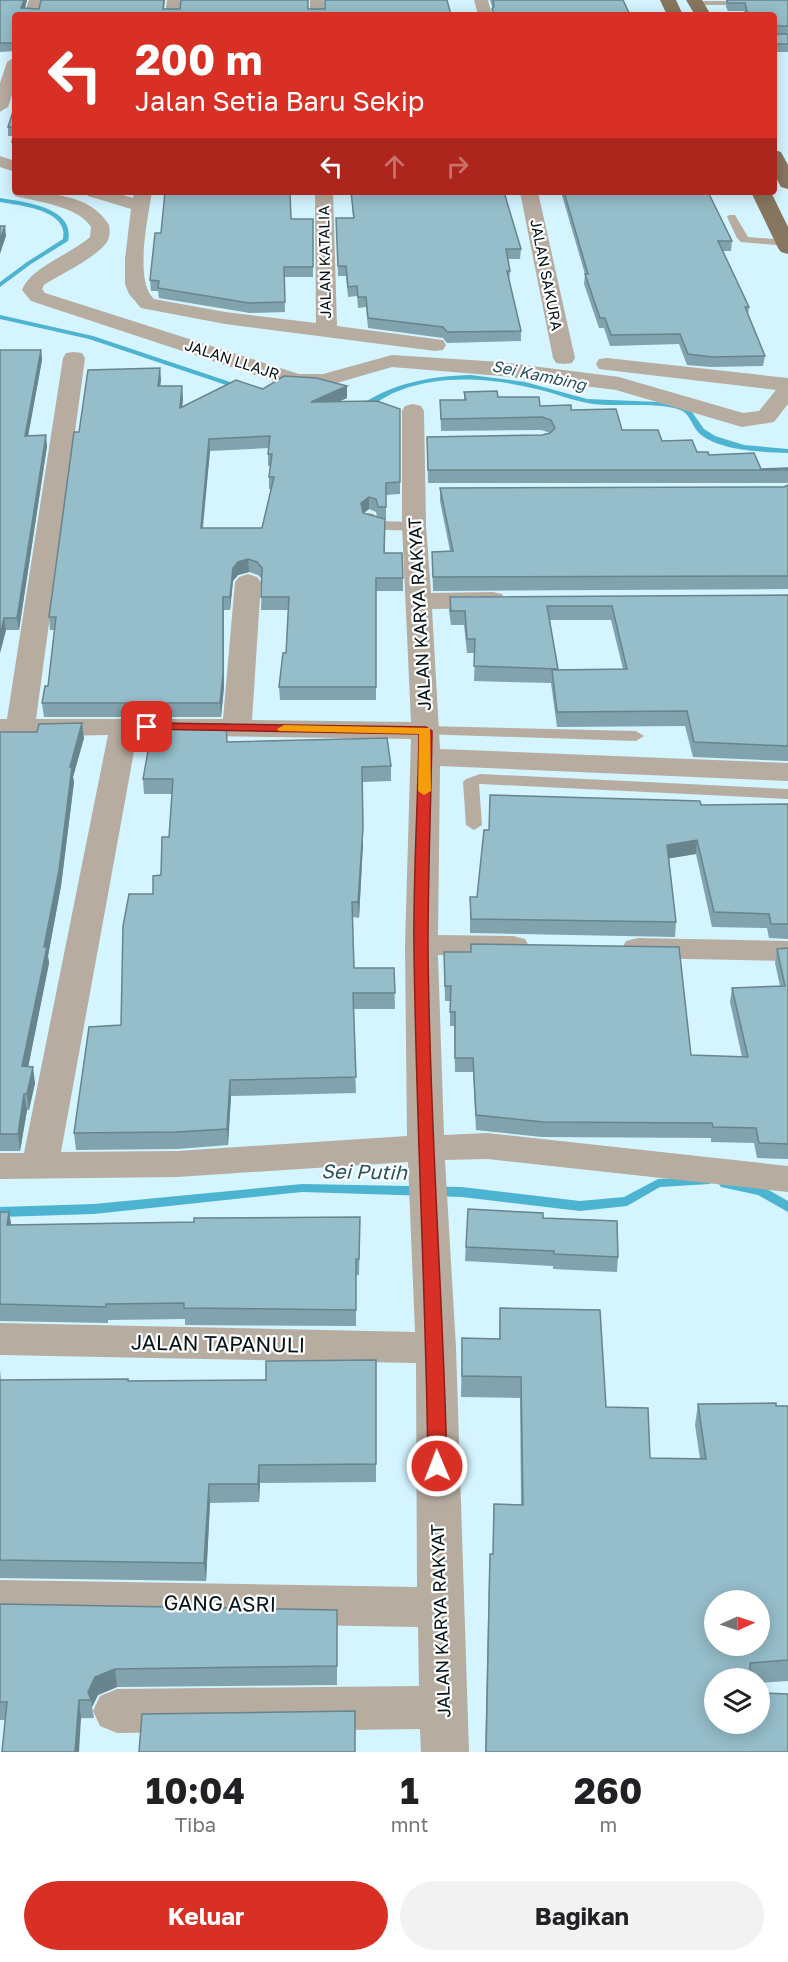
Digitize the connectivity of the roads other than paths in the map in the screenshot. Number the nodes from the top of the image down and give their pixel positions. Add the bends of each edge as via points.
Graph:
1 (753, 3) edge
2 (697, 6) edge
3 (12, 71) edge
4 (0, 107) edge
5 (777, 162) edge
6 (788, 183) edge
7 (32, 195) edge
8 (114, 195) edge
9 (324, 195) edge
10 (530, 195) edge
11 (762, 195) edge
12 (141, 199) edge
13 (732, 217) dead end
14 (787, 245) edge
15 (327, 331) junction
16 (74, 358) dead end
17 (564, 358) junction
18 (788, 385) edge
19 (788, 390) edge
20 (413, 411) dead end
21 (369, 515) edge
22 (414, 526) junction
23 (248, 582) dead end
24 (513, 600) edge
25 (419, 601) junction
26 (124, 726) junction
27 (10, 728) edge
28 (237, 728) junction
29 (636, 736) dead end
30 (425, 744) junction
31 (788, 772) edge
32 (788, 794) edge
33 (474, 825) dead end
34 (421, 945) junction
35 (540, 947) edge
36 (610, 948) edge
37 (788, 951) edge
38 (0, 1166) edge
39 (40, 1166) junction
40 (428, 1168) junction
41 (788, 1179) edge
42 (0, 1339) edge
43 (436, 1348) junction
44 (0, 1600) edge
45 (440, 1607) junction
46 (117, 1711) dead end
47 (444, 1730) edge

1 - 2 lane
3 - 4 street
5 - 6 main road
7 - 19 street, JALAN LLAJR via 75,207 96,219 101,228 99,239 88,249 35,282 32,290 38,297 297,381 328,381 392,361 501,369 619,384 742,420 766,417
8 - 12 street
9 - 15 street, JALAN KATALIA
10 - 17 street, JALAN SAKURA
11 - 14 main road
12 - 15 street via 135,283 138,295 148,304
13 - 14 lane via 742,238
15 - 17 street
16 - 27 street
17 - 18 street
20 - 22 street, JALAN KARYA RAKYAT via 425,441 427,492
21 - 22 lane via 374,525
22 - 25 street, JALAN KARYA RAKYAT
23 - 28 street
24 - 25 street
25 - 30 street, JALAN KARYA RAKYAT
26 - 27 street
26 - 28 street
26 - 39 street
28 - 30 street
29 - 30 lane
30 - 31 street
30 - 34 street, JALAN KARYA RAKYAT
32 - 33 lane via 480,779 471,782
34 - 35 street
34 - 40 street, JALAN KARYA RAKYAT
36 - 37 street
38 - 39 street
39 - 40 street via 252,1161
40 - 41 street via 487,1146
40 - 43 street, JALAN KARYA RAKYAT
42 - 43 street, JALAN TAPANULI
43 - 45 street, JALAN KARYA RAKYAT
44 - 45 street, GANG ASRI
45 - 47 street, JALAN KARYA RAKYAT
46 - 47 street

